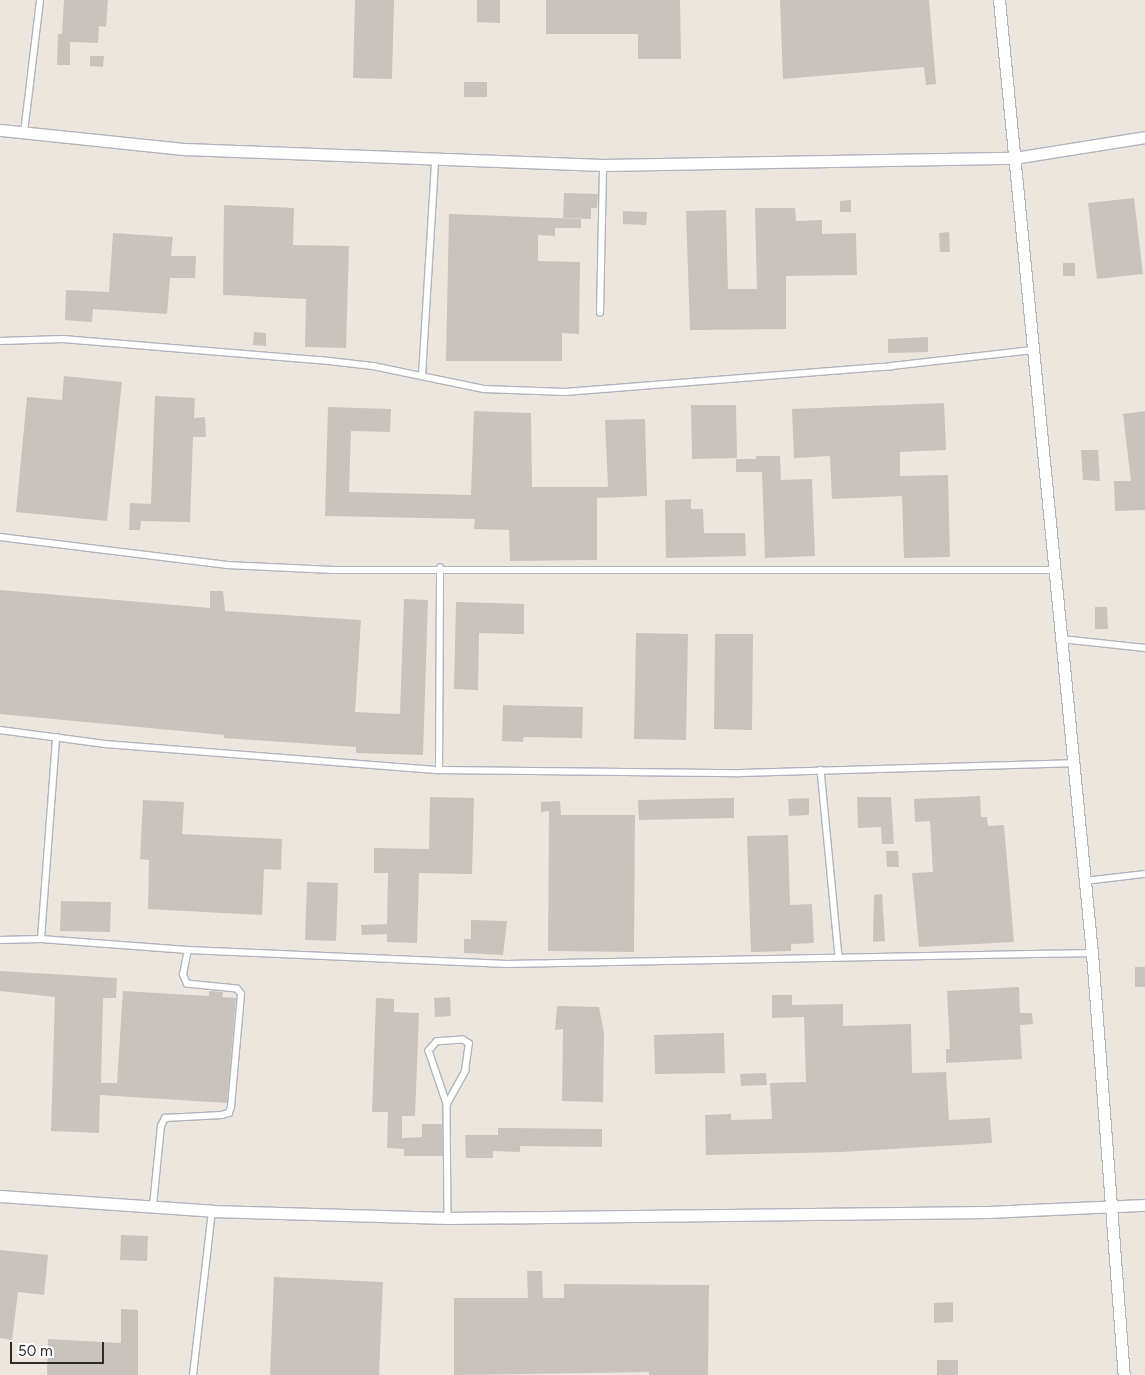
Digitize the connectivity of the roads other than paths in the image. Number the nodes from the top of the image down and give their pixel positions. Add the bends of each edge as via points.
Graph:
1 (40, 0) edge
2 (1000, 0) edge
3 (0, 130) edge
4 (24, 133) junction
5 (1145, 137) edge
6 (1014, 158) junction
7 (435, 161) junction
8 (603, 165) junction
9 (600, 313) dead end
10 (0, 341) edge
11 (1032, 350) junction
12 (422, 376) junction
13 (0, 537) edge
14 (440, 568) junction
15 (1053, 570) junction
16 (1062, 639) junction
17 (1145, 648) edge
18 (0, 730) edge
19 (56, 738) junction
20 (1072, 763) junction
21 (438, 770) junction
22 (821, 770) junction
23 (1145, 874) edge
24 (1083, 882) junction
25 (41, 939) junction
26 (0, 940) edge
27 (188, 950) junction
28 (1092, 953) junction
29 (839, 957) junction
30 (447, 1104) junction
31 (0, 1196) edge
32 (1145, 1205) edge
33 (153, 1206) junction
34 (1112, 1209) junction
35 (212, 1211) junction
36 (448, 1218) junction
37 (193, 1375) edge
38 (1124, 1375) edge

1 - 4 lane
2 - 6 street
3 - 4 street
4 - 7 street via 185,149
5 - 6 street
6 - 8 street
6 - 11 street
7 - 8 street
7 - 12 lane
8 - 9 lane
10 - 12 lane via 63,339 320,360
11 - 12 lane via 892,366 565,392 484,389
11 - 15 street
13 - 14 lane via 227,565 333,570
14 - 15 lane
14 - 21 lane
15 - 16 street
16 - 17 lane
16 - 20 street
18 - 19 lane
19 - 21 lane
19 - 25 lane
20 - 22 lane
20 - 24 street
21 - 22 lane via 741,773
22 - 29 lane
23 - 24 lane
24 - 28 street
25 - 26 lane
25 - 27 lane
27 - 29 lane via 507,964
27 - 33 lane via 183,975 187,984 237,989 241,994 231,1107 229,1113 222,1115 165,1118 161,1126
28 - 29 lane
28 - 34 street
30 - 30 lane via 465,1071 469,1044 463,1040 437,1042 429,1051
30 - 36 lane
31 - 33 street
32 - 34 street
33 - 35 street
34 - 36 street
34 - 38 street
35 - 36 street
35 - 37 lane

